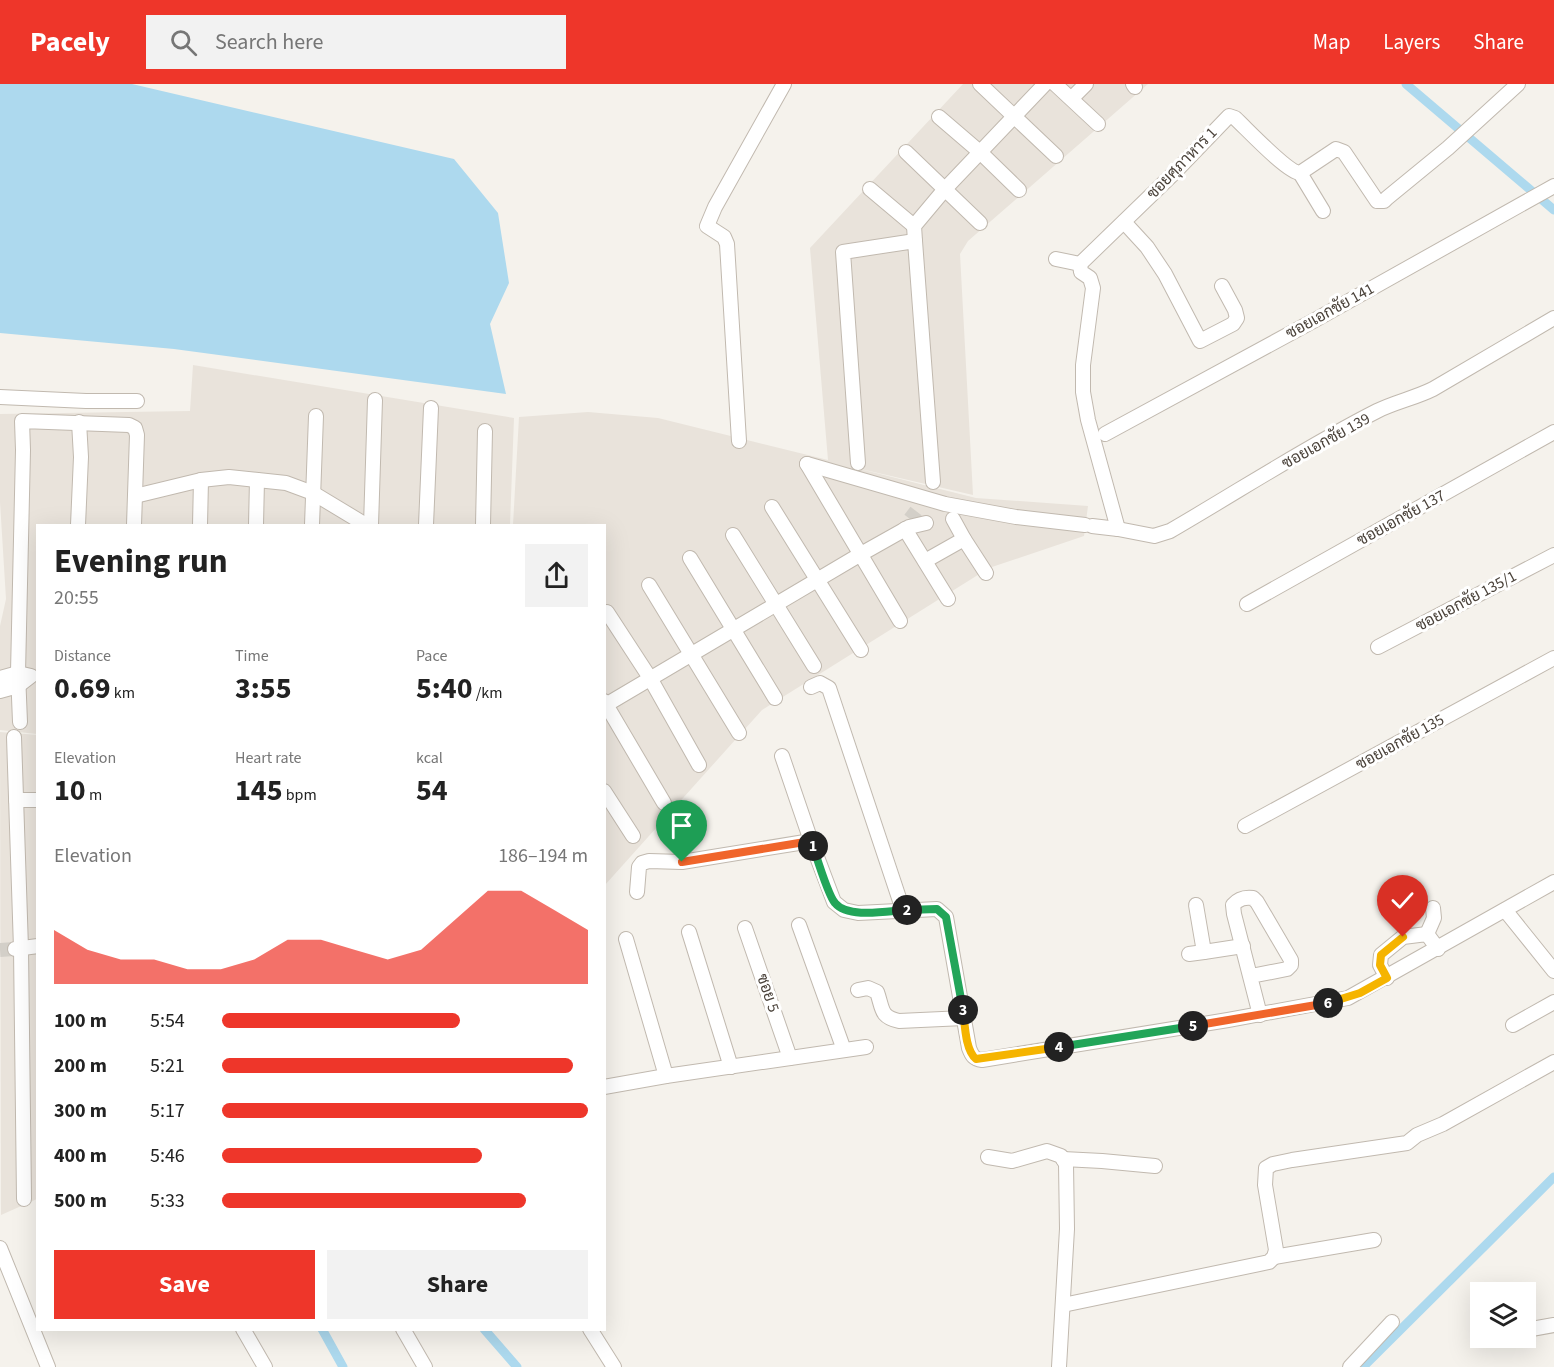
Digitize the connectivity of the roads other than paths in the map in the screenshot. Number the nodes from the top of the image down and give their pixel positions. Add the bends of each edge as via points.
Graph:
1 (784, 84) edge
2 (980, 84) edge
3 (1045, 84) edge
4 (1055, 84) edge
5 (1086, 84) edge
6 (1518, 84) edge
7 (1072, 98) junction
8 (1014, 116) junction
9 (939, 117) dead end
10 (1098, 124) dead end
11 (906, 152) dead end
12 (981, 153) junction
13 (1056, 156) dead end
14 (1300, 173) junction
15 (870, 189) dead end
16 (945, 189) junction
17 (1549, 189) edge
18 (1018, 190) dead end
19 (1323, 211) dead end
20 (1124, 222) junction
21 (981, 223) dead end
22 (914, 226) junction
23 (915, 241) junction
24 (1056, 259) dead end
25 (1080, 264) junction
26 (1222, 286) dead end
27 (1554, 318) edge
28 (0, 397) edge
29 (375, 400) dead end
30 (137, 401) dead end
31 (431, 408) dead end
32 (316, 416) dead end
33 (78, 422) junction
34 (485, 431) dead end
35 (1554, 432) edge
36 (1105, 434) dead end
37 (739, 441) dead end
38 (858, 463) dead end
39 (201, 480) junction
40 (257, 480) junction
41 (933, 482) dead end
42 (313, 493) junction
43 (135, 496) junction
44 (925, 499) junction
45 (945, 504) junction
46 (772, 507) dead end
47 (953, 519) dead end
48 (910, 522) junction
49 (78, 524) edge
50 (134, 524) edge
51 (200, 524) edge
52 (256, 524) edge
53 (312, 524) edge
54 (364, 524) edge
55 (371, 524) edge
56 (426, 524) edge
57 (483, 524) edge
58 (1118, 529) junction
59 (733, 535) dead end
60 (964, 539) junction
61 (861, 554) junction
62 (1554, 555) edge
63 (690, 558) dead end
64 (925, 561) junction
65 (986, 573) dead end
66 (818, 579) junction
67 (649, 585) dead end
68 (948, 599) dead end
69 (775, 604) junction
70 (1247, 604) dead end
71 (607, 612) dead end
72 (900, 621) dead end
73 (733, 629) junction
74 (1378, 647) dead end
75 (861, 650) dead end
76 (691, 654) junction
77 (1554, 658) edge
78 (814, 666) dead end
79 (26, 677) edge
80 (0, 678) edge
81 (650, 678) junction
82 (811, 687) dead end
83 (0, 691) edge
84 (775, 698) dead end
85 (606, 703) edge
86 (606, 706) edge
87 (20, 722) dead end
88 (739, 734) dead end
89 (14, 737) dead end
90 (782, 756) dead end
91 (699, 765) dead end
92 (606, 794) edge
93 (16, 800) junction
94 (36, 800) edge
95 (664, 803) dead end
96 (1245, 826) dead end
97 (633, 836) dead end
98 (811, 841) junction
99 (1554, 882) edge
100 (637, 892) dead end
101 (1196, 905) dead end
102 (1433, 908) dead end
103 (903, 910) junction
104 (1505, 910) junction
105 (799, 925) dead end
106 (745, 928) dead end
107 (689, 932) dead end
108 (1427, 934) junction
109 (626, 939) dead end
110 (36, 946) edge
111 (1243, 946) junction
112 (18, 948) junction
113 (1438, 949) junction
114 (1203, 952) junction
115 (1189, 954) dead end
116 (1554, 971) edge
117 (1251, 976) junction
118 (1387, 978) junction
119 (858, 990) dead end
120 (1554, 1002) edge
121 (1260, 1015) junction
122 (964, 1018) junction
123 (1514, 1025) dead end
124 (866, 1047) dead end
125 (844, 1050) junction
126 (790, 1058) junction
127 (1554, 1062) edge
128 (731, 1067) junction
129 (666, 1076) junction
130 (606, 1088) edge
131 (22, 1091) junction
132 (36, 1091) edge
133 (988, 1158) dead end
134 (1063, 1159) junction
135 (1155, 1166) dead end
136 (24, 1199) dead end
137 (1374, 1240) dead end
138 (0, 1248) edge
139 (1274, 1257) junction
140 (1063, 1305) junction
141 (1392, 1323) dead end
142 (1554, 1325) edge
143 (1536, 1328) edge
144 (244, 1331) edge
145 (404, 1331) edge
146 (591, 1331) edge
147 (48, 1367) edge
148 (265, 1367) edge
149 (425, 1367) edge
150 (614, 1367) edge
151 (1059, 1367) edge
152 (1350, 1367) edge

1 - 37 street via 707,226 724,237 727,244
2 - 8 street
3 - 8 street
4 - 7 street
5 - 7 street
6 - 14 street via 1448,148 1380,201 1340,150
7 - 10 street
8 - 12 street
8 - 13 street
9 - 12 street
11 - 16 street
12 - 16 street
12 - 18 street
14 - 19 street
14 - 20 street, ซอยศุภาหาร 1 via 1293,172 1235,118 1228,116
15 - 22 street
16 - 21 street
16 - 22 street
17 - 36 street, ซอยเอกชัย 141
20 - 25 street, ซอยศุภาหาร 1
20 - 26 street via 1165,274 1200,340 1233,324 1237,318
22 - 23 street
23 - 38 street via 843,252
23 - 41 street
24 - 25 street
25 - 58 street via 1093,288 1083,392
27 - 58 street, ซอยเอกชัย 139 via 1433,389 1379,410 1314,446 1170,531 1154,536
28 - 30 street
29 - 55 street
31 - 56 street
32 - 42 street
33 - 43 street via 135,428
33 - 49 street
33 - 79 street via 22,421
34 - 57 street
35 - 70 street, ซอยเอกชัย 137
39 - 40 street
39 - 43 street
39 - 51 street
40 - 42 street via 286,483
40 - 52 street
42 - 53 street
42 - 54 street
43 - 50 street
44 - 45 street, ซอยเอกชัย 139
44 - 48 street
44 - 61 street, ซอยเอกชัย 139 via 807,464
45 - 48 street via 929,520
45 - 58 street, ซอยเอกชัย 139
46 - 66 street
47 - 60 street
48 - 61 street
48 - 64 street
59 - 69 street
60 - 64 street
60 - 65 street
61 - 66 street
61 - 72 street
62 - 74 street, ซอยเอกชัย 135/1
63 - 73 street
64 - 68 street
66 - 69 street
66 - 75 street
67 - 76 street
69 - 73 street
69 - 78 street
71 - 81 street
73 - 76 street
73 - 84 street
76 - 81 street
76 - 88 street
77 - 96 street, ซอยเอกชัย 135
79 - 80 street
79 - 83 street
79 - 87 street
81 - 85 street
81 - 91 street
82 - 103 street via 820,683 829,688
86 - 95 street
89 - 93 street
90 - 98 street
92 - 97 street
93 - 94 street
93 - 112 street
98 - 100 street via 682,862 648,861 639,867
98 - 103 street via 834,903 858,913
99 - 104 street
101 - 114 street
102 - 108 street via 1434,918
103 - 122 street via 937,909 946,917
104 - 113 street
104 - 116 street
105 - 125 street
106 - 126 street, ซอย 5
107 - 128 street
108 - 113 street
108 - 118 street via 1403,937 1381,955 1380,965
109 - 129 street
110 - 112 street
111 - 114 street
111 - 117 street
111 - 117 street via 1233,905 1245,897 1253,898 1288,953 1291,966
112 - 131 street
113 - 118 street
114 - 115 street
117 - 121 street
118 - 121 street via 1348,998
119 - 122 street via 868,988 877,992 889,1019
120 - 123 street
121 - 122 street via 982,1060 972,1056
124 - 125 street
125 - 126 street
126 - 128 street
127 - 139 street via 1407,1143 1292,1160 1266,1168
128 - 129 street
129 - 130 street
131 - 132 street
131 - 136 street
133 - 134 street via 1012,1161 1047,1151
134 - 135 street
134 - 140 street via 1067,1220
137 - 139 street
138 - 147 street
139 - 140 street via 1269,1262
140 - 151 street
141 - 152 street
142 - 143 street
144 - 148 street
145 - 149 street
146 - 150 street

